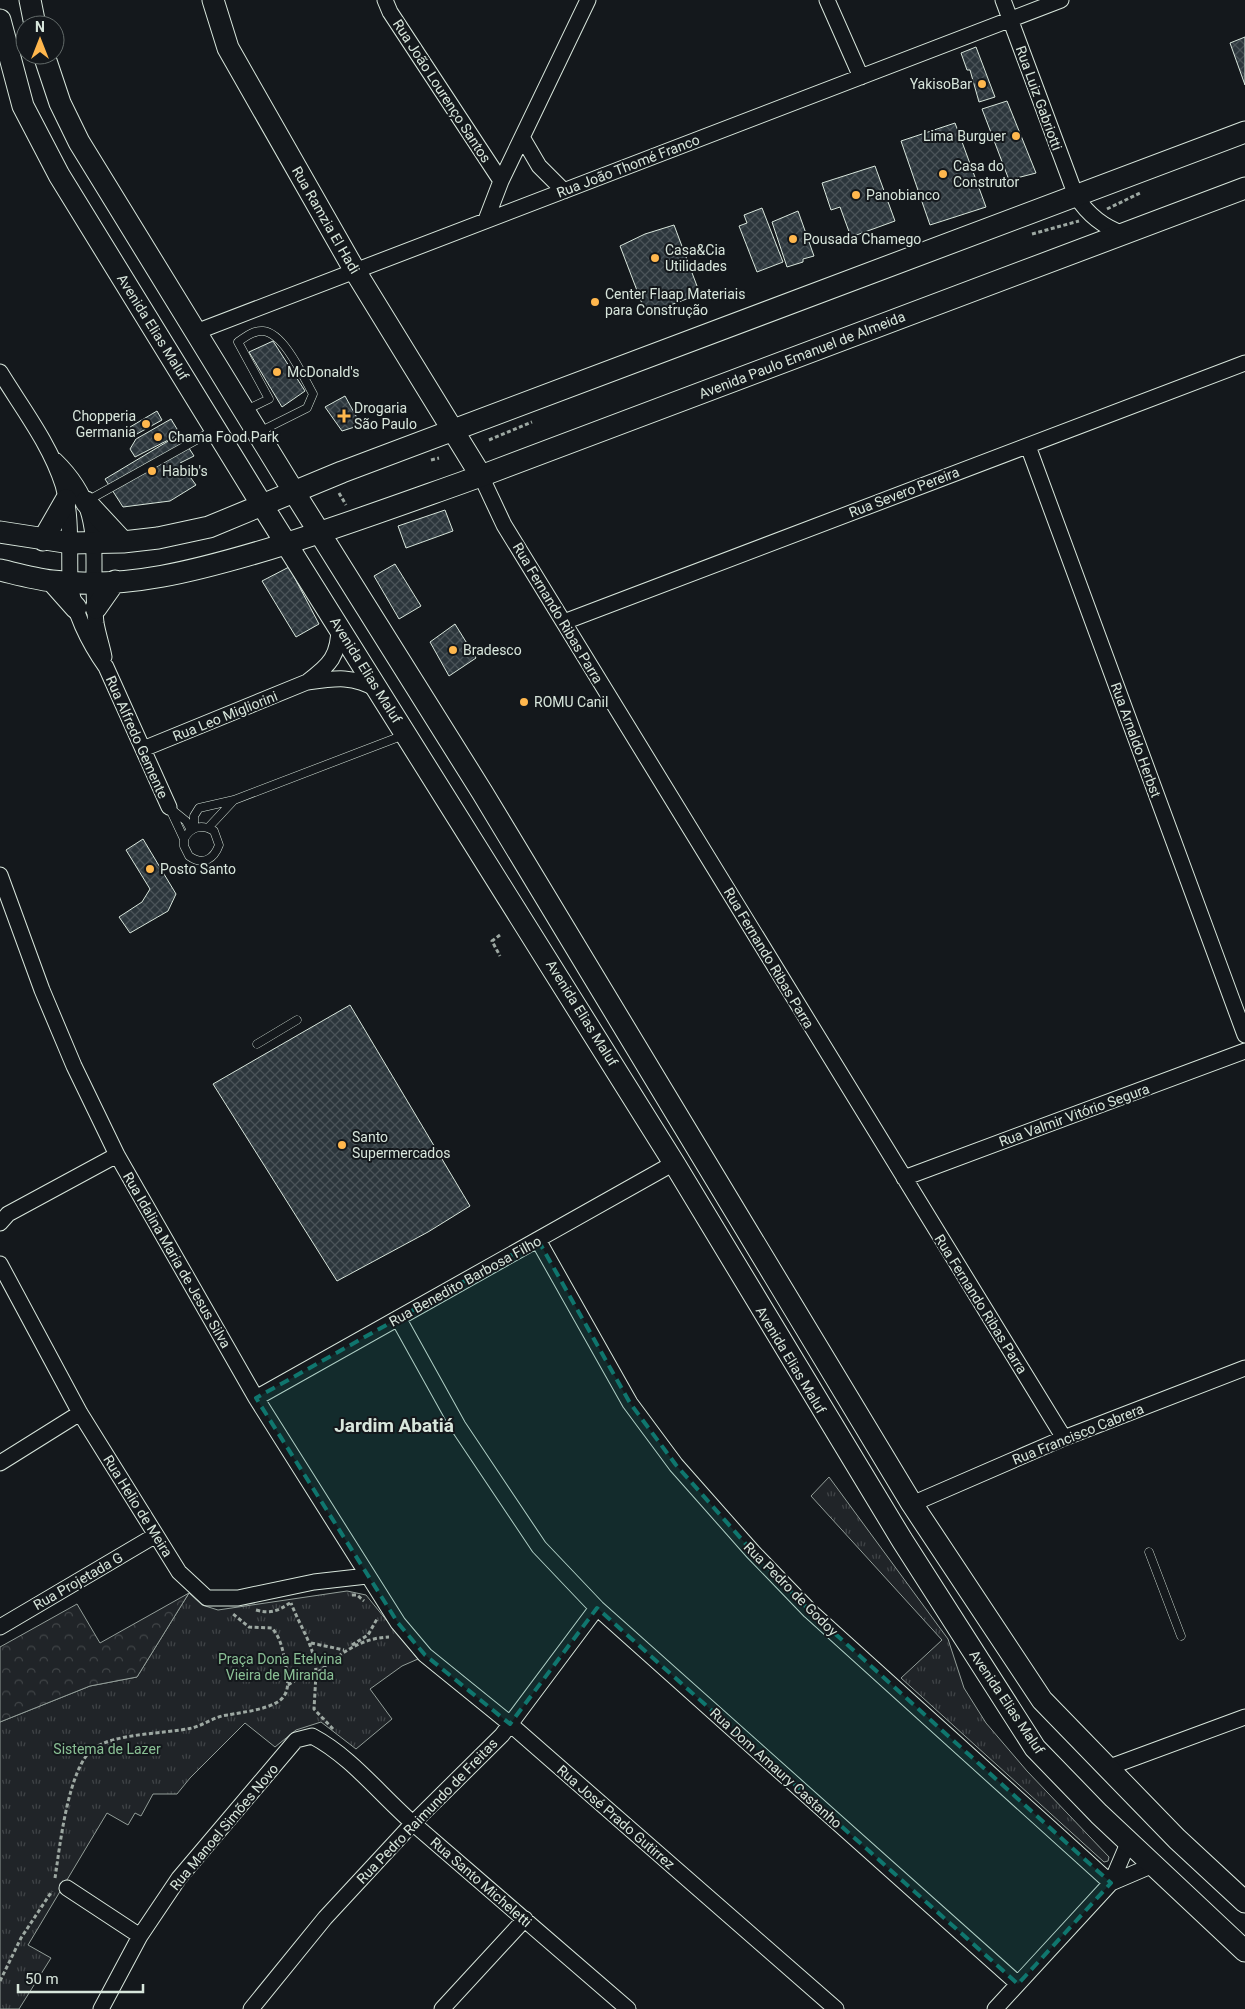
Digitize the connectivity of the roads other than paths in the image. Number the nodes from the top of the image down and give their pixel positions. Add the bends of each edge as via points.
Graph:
1 (30, 0) edge
2 (214, 0) edge
3 (385, 0) edge
4 (588, 0) edge
5 (827, 0) edge
6 (1003, 0) edge
7 (1060, 0) edge
8 (33, 15) edge
9 (1010, 19) junction
10 (0, 20) edge
11 (47, 65) edge
12 (860, 77) junction
13 (1245, 132) edge
14 (522, 137) junction
15 (501, 181) junction
16 (1245, 188) edge
17 (564, 191) junction
18 (1076, 196) junction
19 (486, 220) junction
20 (1124, 234) junction
21 (355, 271) junction
22 (196, 332) junction
23 (1245, 363) edge
24 (0, 372) edge
25 (0, 388) edge
26 (19, 404) junction
27 (244, 411) junction
28 (216, 429) junction
29 (454, 431) junction
30 (258, 433) junction
31 (1028, 446) junction
32 (481, 476) junction
33 (294, 492) junction
34 (76, 501) junction
35 (262, 505) junction
36 (0, 532) edge
37 (320, 532) junction
38 (42, 540) junction
39 (123, 542) junction
40 (71, 543) junction
41 (94, 543) junction
42 (286, 543) junction
43 (0, 570) edge
44 (61, 581) junction
45 (105, 582) junction
46 (86, 608) junction
47 (564, 622) junction
48 (339, 625) junction
49 (307, 682) junction
50 (380, 692) junction
51 (406, 735) junction
52 (143, 749) junction
53 (482, 792) junction
54 (234, 800) junction
55 (169, 807) junction
56 (208, 828) junction
57 (193, 829) junction
58 (184, 839) junction
59 (0, 875) edge
60 (297, 1020) dead end
61 (1245, 1035) edge
62 (256, 1044) dead end
63 (1245, 1051) edge
64 (117, 1155) junction
65 (674, 1162) junction
66 (904, 1178) junction
67 (0, 1223) edge
68 (538, 1240) junction
69 (0, 1264) edge
70 (398, 1318) junction
71 (1245, 1368) edge
72 (256, 1398) junction
73 (80, 1413) junction
74 (1064, 1438) junction
75 (0, 1463) edge
76 (912, 1504) junction
77 (156, 1535) junction
78 (902, 1540) junction
79 (1149, 1552) dead end
80 (367, 1576) junction
81 (597, 1608) junction
82 (0, 1626) edge
83 (392, 1627) joint
84 (1181, 1636) dead end
85 (1245, 1717) edge
86 (510, 1724) junction
87 (312, 1736) joint
88 (1107, 1768) junction
89 (413, 1824) junction
90 (1128, 1841) junction
91 (1154, 1865) junction
92 (1111, 1883) junction
93 (58, 1886) road end
94 (1245, 1902) edge
95 (525, 1919) junction
96 (140, 1936) junction
97 (1245, 1951) edge
98 (1018, 1984) junction
99 (101, 2009) edge
100 (251, 2009) edge
101 (442, 2009) edge
102 (628, 2009) edge
103 (836, 2009) edge
104 (995, 2009) edge

1 - 8 main road
2 - 21 main road, Rua Ramzia El Hadi via 228,48
3 - 15 street, Rua João Lourenço Santos
4 - 14 street
5 - 12 street
6 - 9 street, Rua Luiz Gabriotti
7 - 9 street, Rua João Thomé Franco
9 - 12 street, Rua João Thomé Franco
9 - 18 street, Rua Luiz Gabriotti
10 - 28 main road, Avenida Elias Maluf via 23,106 55,166
11 - 22 main road, Avenida Elias Maluf via 60,103 79,142
12 - 17 street, Rua João Thomé Franco
13 - 18 main road
14 - 15 street
14 - 17 street via 539,166
15 - 19 street
16 - 20 main road, Avenida Paulo Emanuel de Almeida
17 - 19 street, Rua João Thomé Franco
18 - 20 street via 1083,207 1108,229
18 - 29 main road
19 - 21 street, Rua João Thomé Franco
20 - 32 main road, Avenida Paulo Emanuel de Almeida
21 - 22 street, Rua João Thomé Franco
21 - 29 main road, Rua Ramzia El Hadi
22 - 27 main road, Avenida Elias Maluf
23 - 31 street, Rua Severo Pereira
24 - 26 street
25 - 26 street
26 - 34 street
27 - 30 main road, Avenida Elias Maluf
27 - 30 lane via 269,399 238,342 263,331 280,338 313,394 308,408
28 - 34 lane
28 - 35 main road, Avenida Elias Maluf
29 - 32 main road
29 - 33 main road
30 - 33 main road, Avenida Elias Maluf
31 - 47 street, Rua Severo Pereira
31 - 61 street, Rua Arnaldo Herbst
32 - 37 main road, Avenida Paulo Emanuel de Almeida
32 - 47 street, Rua Fernando Ribas Parra via 504,525
33 - 35 main road
33 - 37 main road, Avenida Elias Maluf
34 - 38 main road
34 - 39 main road
34 - 40 street
34 - 41 street
35 - 39 main road via 209,527
35 - 42 main road, Avenida Elias Maluf
36 - 38 main road
37 - 42 main road, Avenida Paulo Emanuel de Almeida
37 - 53 main road, Avenida Elias Maluf
38 - 40 main road
39 - 41 main road
40 - 41 main road
40 - 44 street
41 - 45 street
42 - 45 main road, Avenida Paulo Emanuel de Almeida via 192,571
42 - 48 main road, Avenida Elias Maluf
43 - 44 main road, Avenida Paulo Emanuel de Almeida
44 - 45 main road, Avenida Paulo Emanuel de Almeida
44 - 46 main road
45 - 46 main road
46 - 52 street, Rua Alfredo Gemente via 96,624 106,667
47 - 66 street, Rua Fernando Ribas Parra
48 - 49 street, Rua Leo Migliorini via 336,651 326,668
48 - 50 main road, Avenida Elias Maluf
49 - 50 street, Rua Leo Migliorini via 356,680
49 - 52 street, Rua Leo Migliorini
50 - 51 main road, Avenida Elias Maluf
51 - 53 main road via 434,732
51 - 54 lane
51 - 65 main road, Avenida Elias Maluf
52 - 55 street, Rua Alfredo Gemente
53 - 76 main road, Avenida Elias Maluf
54 - 56 lane
54 - 57 lane via 200,808 194,816
55 - 57 lane
55 - 58 lane
56 - 57 lane
56 - 58 lane via 214,831 219,845 210,859 202,861 189,856
57 - 58 lane
59 - 64 street, Rua Idalina Maria de Jesus Silva via 42,990
60 - 62 lane
63 - 66 street, Rua Valmir Vitório Segura
64 - 67 street via 8,1214
64 - 72 street, Rua Idalina Maria de Jesus Silva
65 - 68 street, Rua Benedito Barbosa Filho
65 - 78 main road, Avenida Elias Maluf
66 - 74 street, Rua Fernando Ribas Parra
68 - 70 street, Rua Benedito Barbosa Filho
68 - 92 street, Rua Pedro de Godoy via 630,1402 676,1465 714,1508 810,1611
69 - 73 street, Rua Helio de Meira
70 - 72 street, Rua Benedito Barbosa Filho
70 - 81 street, Rua Dom Amaury Castanho via 458,1426 539,1547
71 - 74 street, Rua Francisco Cabrera
72 - 80 street, Rua Idalina Maria de Jesus Silva
73 - 75 street
73 - 77 street, Rua Helio de Meira
74 - 76 street, Rua Francisco Cabrera
76 - 78 main road via 903,1523
76 - 88 main road, Avenida Elias Maluf via 1042,1700
77 - 80 street, Rua Helio de Meira via 179,1572 207,1598 238,1598 314,1582
77 - 82 street, Rua Projetada G
78 - 90 main road, Avenida Elias Maluf via 1034,1748
79 - 84 lane
80 - 83 street, Rua Idalina Maria de Jesus Silva
81 - 86 street, Rua Pedro Raimundo de Freitas
81 - 98 street, Rua Dom Amaury Castanho
83 - 86 street, Rua José Prado Gutirrez
85 - 88 street
86 - 89 street, Rua Pedro Raimundo de Freitas
86 - 103 street, Rua José Prado Gutirrez
87 - 89 street, Rua Santo Micheletti via 325,1742
87 - 96 street, Rua Manoel Simões Novo via 296,1740 179,1878
88 - 94 main road, Avenida Elias Maluf
89 - 95 street, Rua Santo Micheletti
89 - 100 street, Rua Pedro Raimundo de Freitas via 325,1918
90 - 91 main road, Avenida Elias Maluf
90 - 92 street
91 - 92 street
91 - 97 main road, Avenida Elias Maluf
92 - 98 street
93 - 96 street
95 - 101 street
95 - 102 street, Rua Santo Micheletti
96 - 99 street, Rua Manoel Simões Novo
98 - 104 street

